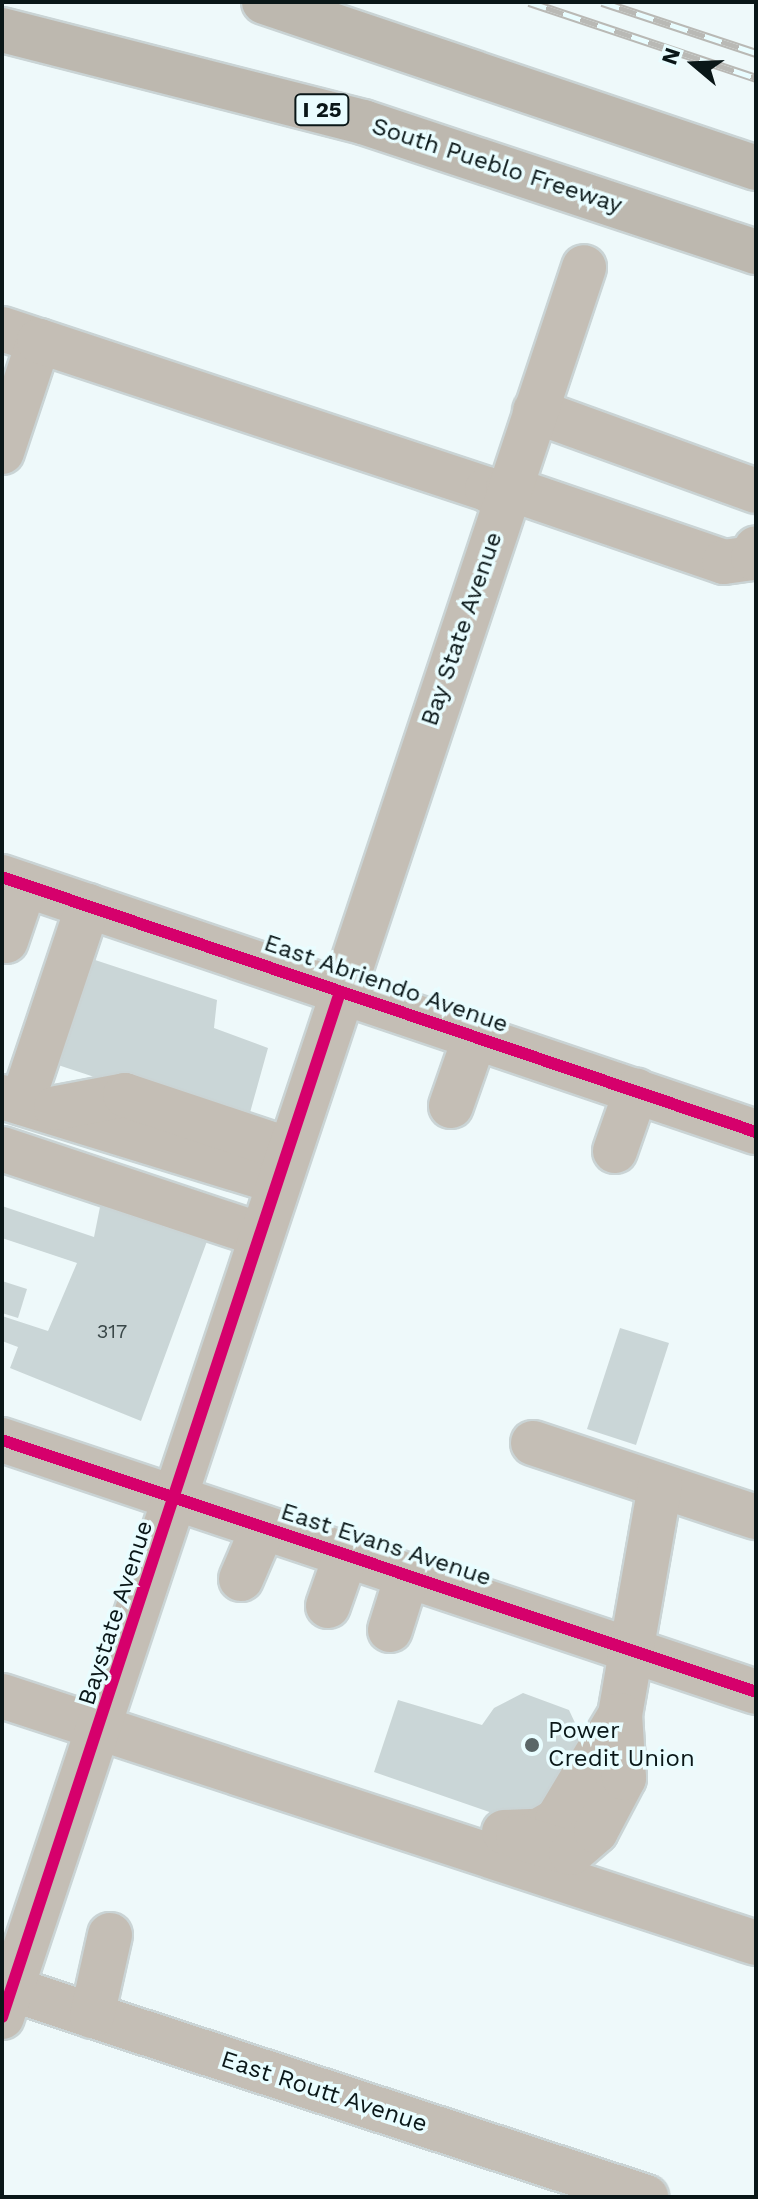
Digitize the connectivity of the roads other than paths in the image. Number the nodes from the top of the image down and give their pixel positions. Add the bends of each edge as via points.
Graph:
1 (264, 2) edge
2 (2, 30) edge
3 (756, 168) edge
4 (756, 252) edge
5 (584, 267) dead end
6 (21, 335) edge
7 (535, 411) junction
8 (2, 452) edge
9 (756, 491) edge
10 (506, 495) junction
11 (756, 548) edge
12 (14, 881) edge
13 (88, 906) junction
14 (6, 941) dead end
15 (340, 992) junction
16 (475, 1037) junction
17 (636, 1091) junction
18 (22, 1103) edge
19 (451, 1106) dead end
20 (756, 1132) edge
21 (2, 1149) edge
22 (615, 1151) dead end
23 (277, 1187) junction
24 (2, 1440) edge
25 (533, 1443) dead end
26 (660, 1485) junction
27 (175, 1499) junction
28 (756, 1517) edge
29 (263, 1528) junction
30 (346, 1555) junction
31 (429, 1570) junction
32 (241, 1579) dead end
33 (328, 1606) dead end
34 (390, 1630) dead end
35 (628, 1649) junction
36 (756, 1692) edge
37 (2, 1696) edge
38 (102, 1729) junction
39 (171, 1751) junction
40 (110, 1935) dead end
41 (756, 1943) edge
42 (5, 1997) edge
43 (92, 2016) junction
44 (646, 2197) edge

1 - 3 highway
2 - 4 highway, South Pueblo Freeway / I 25 via 363,122
5 - 7 street, Bay State Avenue
6 - 8 street
6 - 10 street
7 - 9 street
7 - 10 street, Bay State Avenue
10 - 11 street via 724,562 753,558
10 - 15 street, Bay State Avenue
12 - 13 street, East Abriendo Avenue
12 - 14 street
13 - 15 street, East Abriendo Avenue
13 - 18 street
15 - 16 street, East Abriendo Avenue
15 - 23 street, Baystate Avenue
16 - 17 street, East Abriendo Avenue
16 - 19 street
17 - 20 street, East Abriendo Avenue
17 - 22 street
18 - 23 street via 125,1095
21 - 23 street
23 - 27 street, Baystate Avenue
24 - 27 street, East Evans Avenue
25 - 26 street
26 - 28 street
26 - 35 street
27 - 29 street, East Evans Avenue
27 - 38 street, Baystate Avenue
29 - 30 street, East Evans Avenue
29 - 32 street
30 - 31 street, East Evans Avenue
30 - 33 street
31 - 34 street
31 - 35 street, East Evans Avenue
35 - 36 street, East Evans Avenue
35 - 39 street via 620,1715 557,1820 519,1838 190,1729
37 - 38 street
38 - 39 street
38 - 42 street, Baystate Avenue
39 - 41 street
40 - 43 street
42 - 43 street, East Routt Avenue
43 - 44 street, East Routt Avenue

